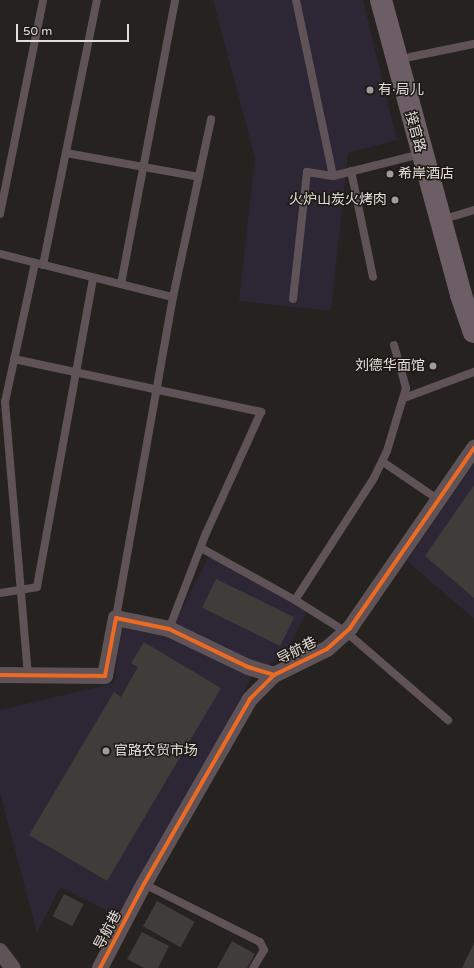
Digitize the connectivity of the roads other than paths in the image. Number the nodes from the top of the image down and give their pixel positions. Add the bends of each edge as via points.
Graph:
1 (43, 0) edge
2 (97, 0) edge
3 (175, 0) edge
4 (296, 0) edge
5 (381, 0) edge
6 (395, 0) edge
7 (474, 44) edge
8 (410, 57) junction
9 (211, 119) dead end
10 (66, 152) junction
11 (421, 154) junction
12 (143, 167) junction
13 (352, 171) junction
14 (333, 176) junction
15 (199, 177) junction
16 (474, 210) edge
17 (0, 214) edge
18 (451, 217) junction
19 (0, 254) edge
20 (35, 263) junction
21 (43, 265) junction
22 (93, 278) junction
23 (373, 278) dead end
24 (121, 284) junction
25 (474, 295) edge
26 (173, 297) junction
27 (293, 299) dead end
28 (474, 332) edge
29 (394, 345) dead end
30 (14, 359) junction
31 (76, 372) junction
32 (474, 372) edge
33 (157, 390) junction
34 (404, 398) junction
35 (474, 448) edge
36 (383, 462) junction
37 (439, 500) junction
38 (201, 548) junction
39 (21, 590) junction
40 (0, 593) edge
41 (295, 600) junction
42 (116, 618) junction
43 (169, 629) junction
44 (346, 632) junction
45 (0, 676) edge
46 (28, 676) junction
47 (274, 676) junction
48 (448, 720) dead end
49 (144, 884) junction
50 (0, 951) edge
51 (14, 968) edge
52 (100, 968) edge
53 (253, 968) edge

1 - 17 lane
2 - 10 lane
3 - 12 lane
4 - 14 lane
5 - 11 main road, 接官路
6 - 8 main road, 接官路
7 - 8 lane
8 - 18 main road, 接官路
9 - 15 lane
10 - 12 lane
10 - 21 lane
11 - 13 lane
11 - 28 main road, 接官路 via 460,295
12 - 15 lane
12 - 24 lane
13 - 14 lane
13 - 23 lane
14 - 27 lane via 307,172
15 - 26 lane
16 - 18 lane
18 - 25 main road, 接官路
19 - 20 lane
20 - 21 lane
20 - 30 lane
21 - 22 lane
22 - 24 lane
22 - 31 lane
24 - 26 lane
26 - 33 lane
29 - 34 lane via 405,377
30 - 31 lane
30 - 39 lane via 5,402
31 - 33 lane
31 - 39 lane via 37,587
32 - 34 lane
33 - 38 lane via 261,412
33 - 42 lane
34 - 36 lane
35 - 37 street, 导航巷
36 - 37 lane
36 - 41 lane
37 - 44 street, 导航巷
38 - 41 lane
38 - 43 lane
39 - 40 lane
39 - 46 lane
41 - 44 lane
42 - 43 street
42 - 46 street via 105,676
43 - 47 street via 248,668
44 - 47 street, 导航巷 via 327,649
44 - 48 lane
45 - 46 street
47 - 49 street, 导航巷 via 250,699
49 - 52 street, 导航巷
49 - 53 lane via 260,942 264,950
50 - 51 street

